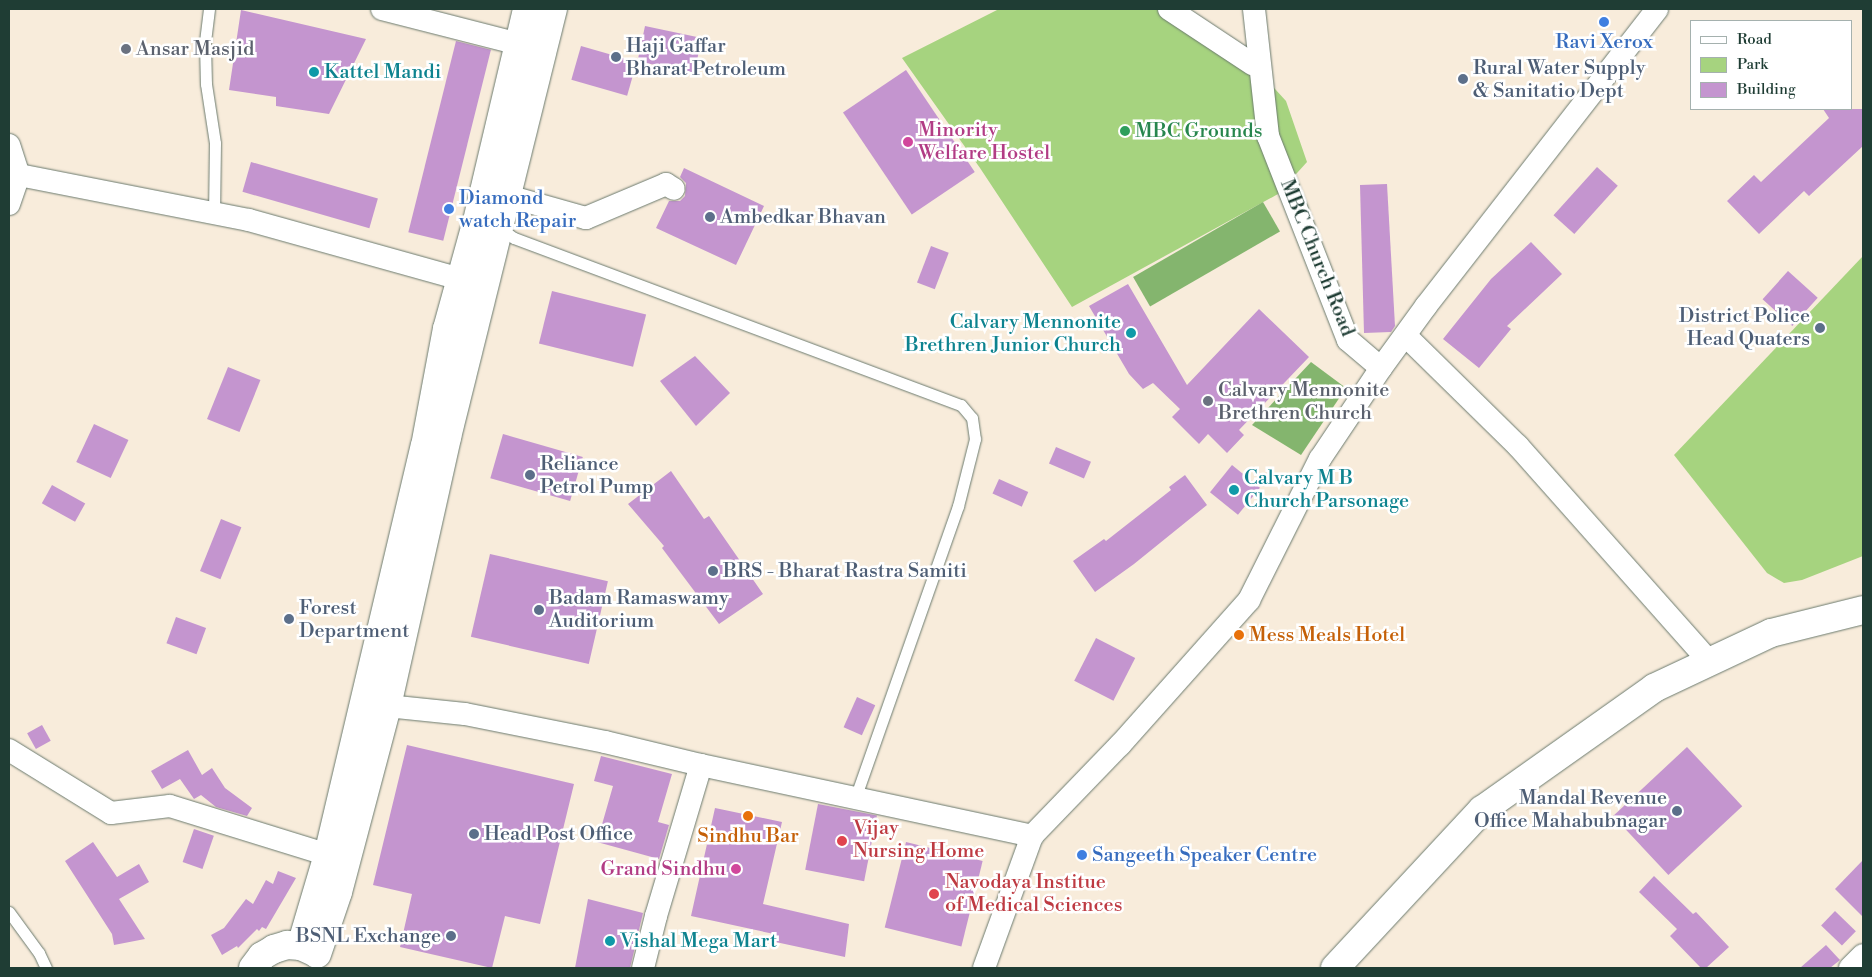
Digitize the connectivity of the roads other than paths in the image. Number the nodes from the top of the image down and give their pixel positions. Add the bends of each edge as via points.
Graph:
1 (208, 9) edge
2 (382, 9) edge
3 (527, 9) edge
4 (553, 9) edge
5 (1169, 9) edge
6 (1254, 9) edge
7 (1657, 9) edge
8 (519, 44) junction
9 (1252, 64) dead end
10 (9, 145) edge
11 (19, 175) junction
12 (674, 189) dead end
13 (508, 196) junction
14 (9, 204) edge
15 (214, 213) junction
16 (500, 228) junction
17 (461, 279) junction
18 (1406, 336) junction
19 (1381, 368) junction
20 (1863, 610) edge
21 (1710, 662) junction
22 (387, 706) junction
23 (9, 750) edge
24 (701, 765) junction
25 (855, 798) junction
26 (1032, 836) junction
27 (328, 855) junction
28 (9, 912) edge
29 (1863, 955) edge
30 (315, 956) edge
31 (46, 968) edge
32 (253, 968) edge
33 (643, 968) edge
34 (984, 968) edge
35 (1335, 968) edge
36 (1850, 968) edge

1 - 15 lane via 205,54 215,143
2 - 8 street
3 - 8 main road
4 - 13 main road
5 - 9 street
6 - 19 street, MBC Church Road via 1268,136 1348,340
7 - 18 street
8 - 17 main road
10 - 11 street
11 - 14 street
11 - 15 street
12 - 13 street via 666,184 586,218
13 - 16 main road
15 - 17 street via 250,220
16 - 22 main road via 446,436
16 - 25 lane via 514,238 961,405 972,418 975,439 958,506
17 - 27 main road
18 - 19 street
18 - 21 street via 1518,446
19 - 26 street via 1320,459 1249,600 1120,745
20 - 21 main road via 1771,634
21 - 35 main road via 1654,688 1482,810
22 - 24 street via 465,714
22 - 30 main road via 338,892
23 - 27 street via 111,812 170,806
24 - 25 street
24 - 33 street
25 - 26 street
26 - 34 street
27 - 30 main road
28 - 31 lane
29 - 36 street
30 - 32 main road via 287,945 262,956

